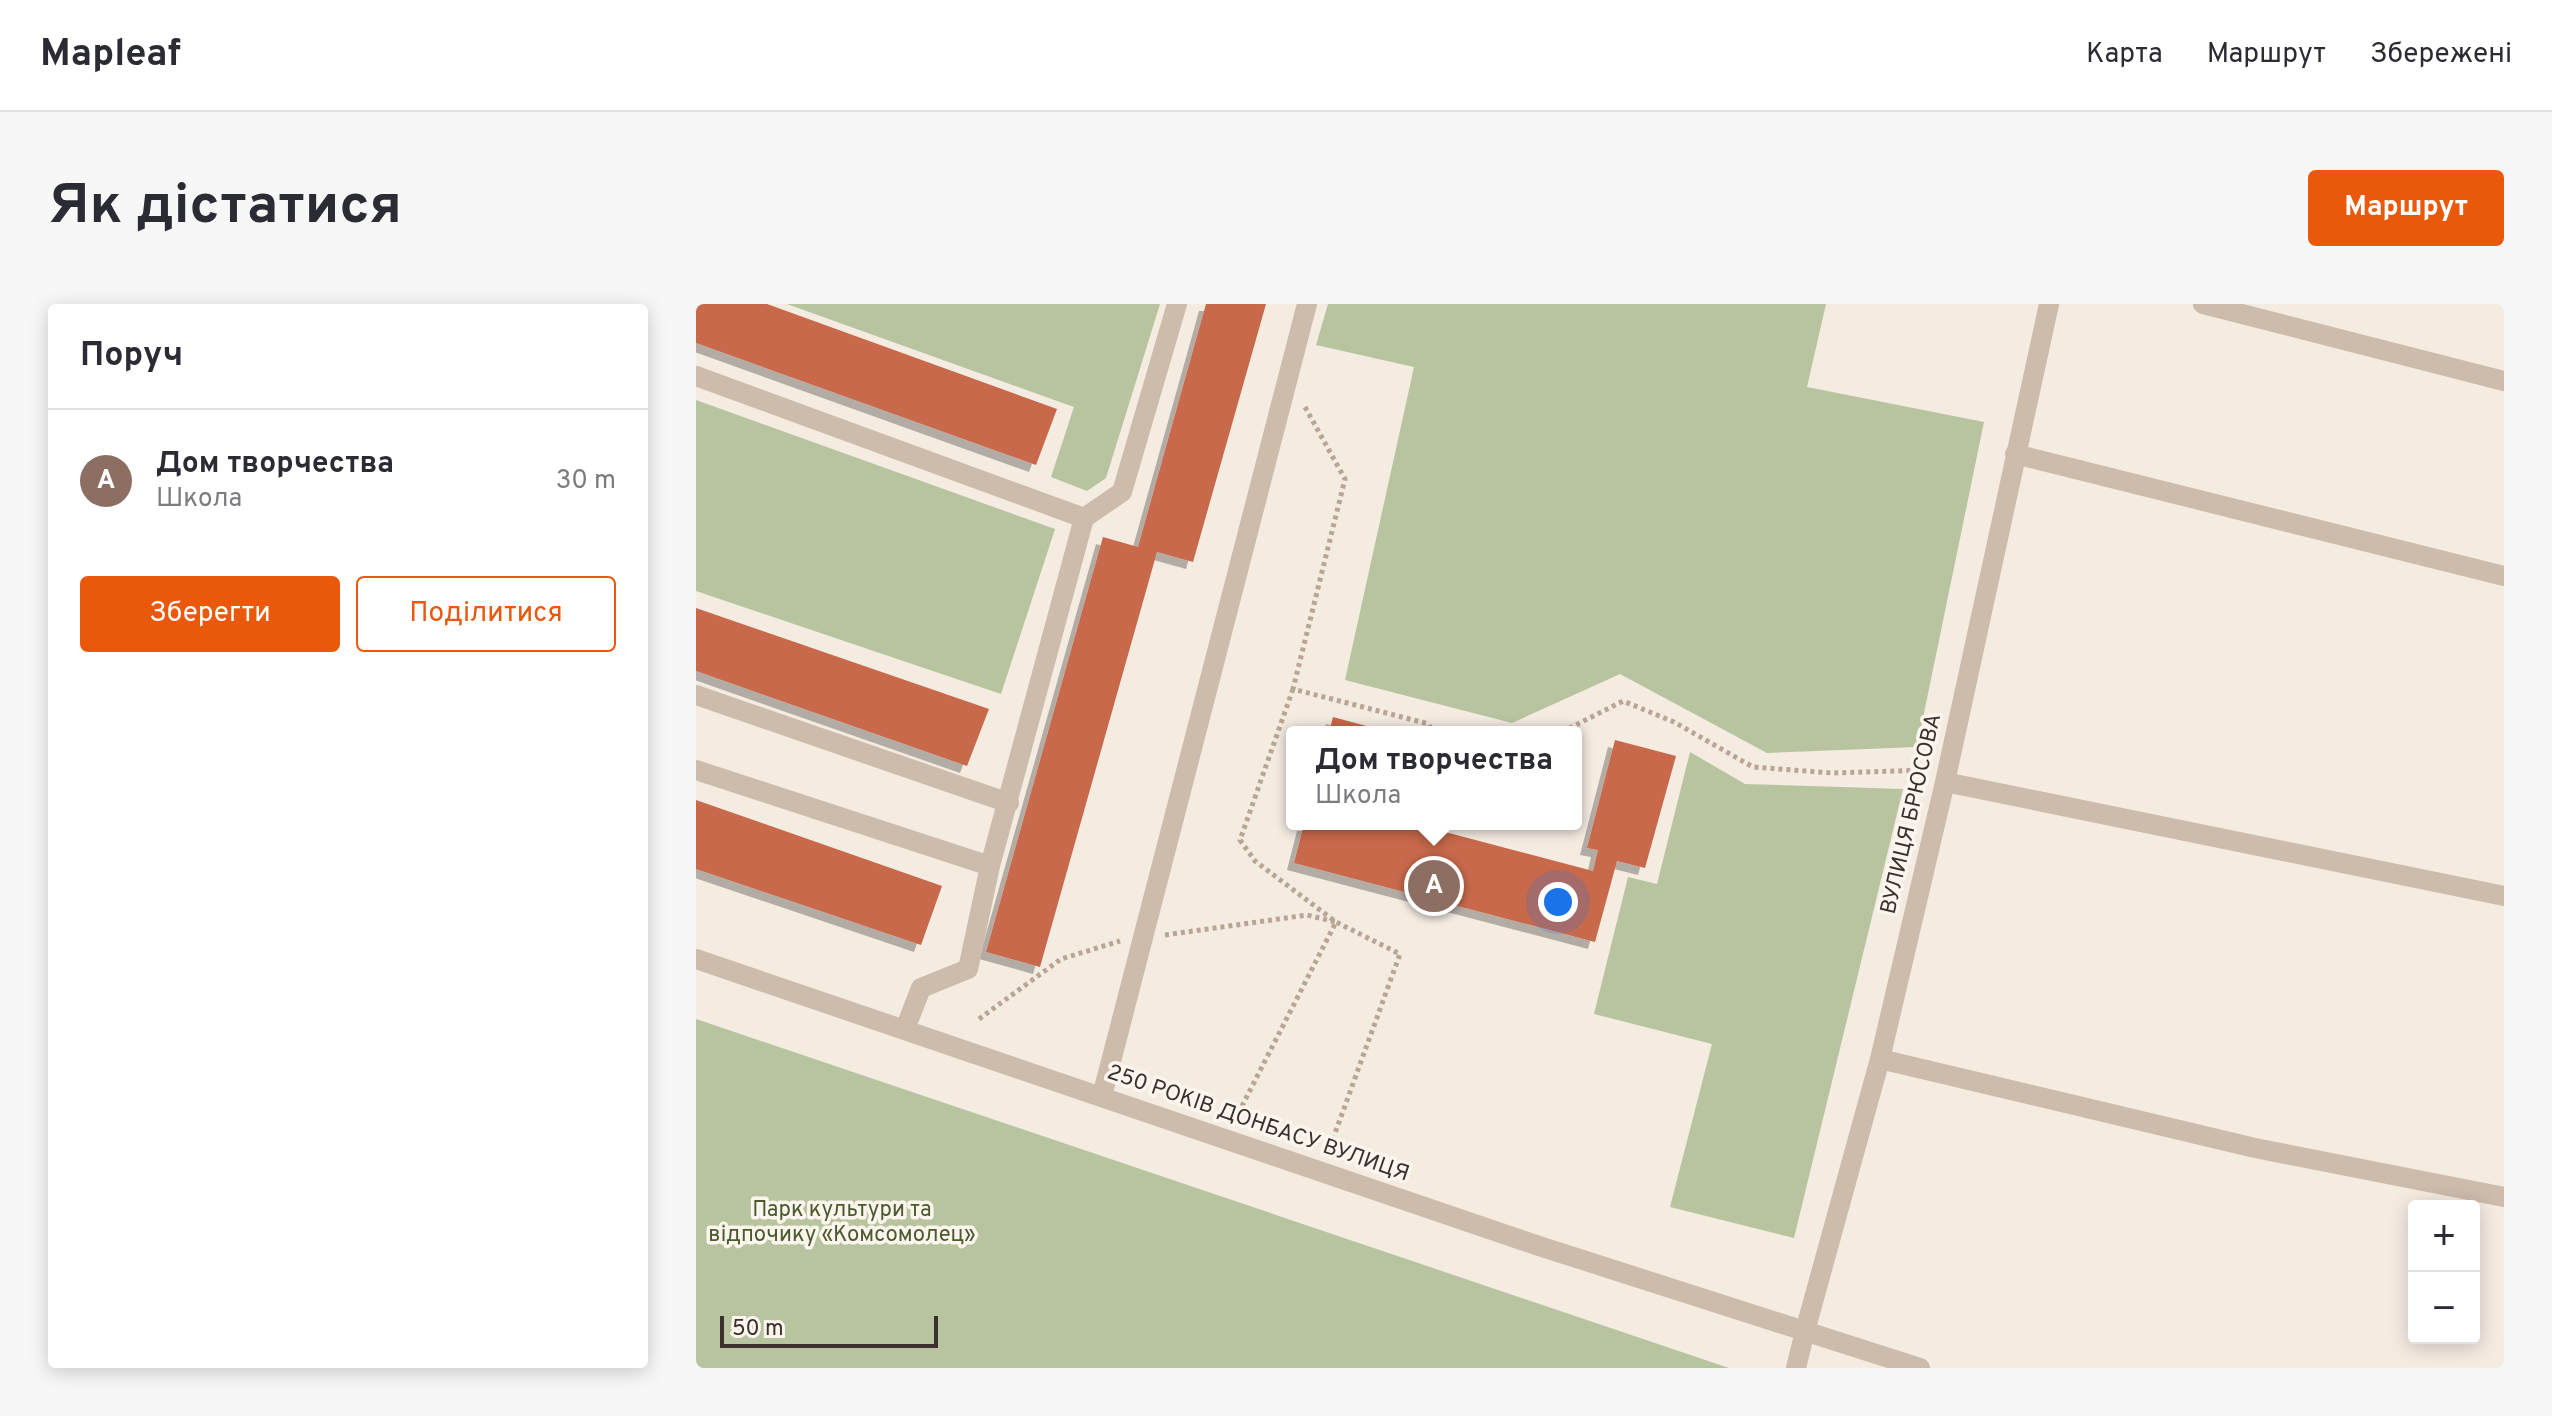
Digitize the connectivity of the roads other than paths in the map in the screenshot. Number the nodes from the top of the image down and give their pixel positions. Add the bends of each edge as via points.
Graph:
1 (1177, 304) edge
2 (1307, 304) edge
3 (2049, 304) edge
4 (2203, 304) edge
5 (696, 376) edge
6 (2504, 381) edge
7 (2015, 454) junction
8 (1084, 518) junction
9 (2504, 576) edge
10 (696, 695) edge
11 (696, 770) edge
12 (1946, 776) junction
13 (1009, 803) junction
14 (990, 866) junction
15 (2504, 896) edge
16 (696, 959) edge
17 (905, 1029) junction
18 (1880, 1059) junction
19 (1102, 1096) junction
20 (2504, 1197) edge
21 (1805, 1331) junction
22 (1796, 1368) edge
23 (1920, 1368) edge

1 - 8 street via 1122,492
2 - 19 street
3 - 7 street, ВУЛИЦЯ БРЮСОВА
4 - 6 street
5 - 8 street
7 - 9 street
7 - 12 street, ВУЛИЦЯ БРЮСОВА
8 - 13 street
10 - 13 street
11 - 14 street
12 - 15 street
12 - 18 street, ВУЛИЦЯ БРЮСОВА
13 - 14 street
14 - 17 street via 968,969 921,988
16 - 17 street, 250 РОКІВ ДОНБАСУ ВУЛИЦЯ
17 - 19 street, 250 РОКІВ ДОНБАСУ ВУЛИЦЯ
18 - 20 street via 2255,1148
18 - 21 street, ВУЛИЦЯ БРЮСОВА
19 - 21 street, 250 РОКІВ ДОНБАСУ ВУЛИЦЯ
21 - 22 street, ВУЛИЦЯ БРЮСОВА
21 - 23 street, 250 РОКІВ ДОНБАСУ ВУЛИЦЯ

